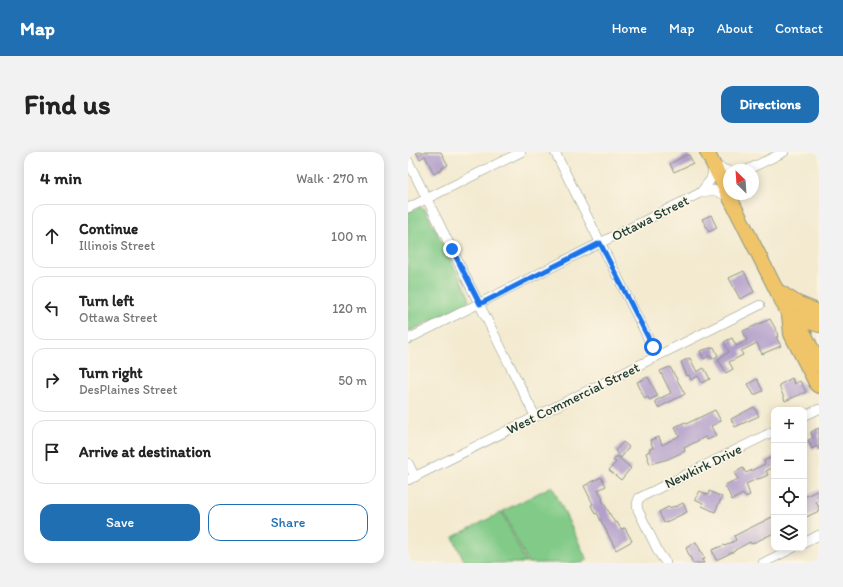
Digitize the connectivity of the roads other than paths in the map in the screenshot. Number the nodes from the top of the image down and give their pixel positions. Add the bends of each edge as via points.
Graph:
1 (520, 152) edge
2 (555, 152) edge
3 (707, 152) edge
4 (784, 152) edge
5 (408, 161) edge
6 (759, 164) edge
7 (714, 166) junction
8 (723, 169) edge
9 (723, 182) edge
10 (700, 192) junction
11 (723, 193) edge
12 (427, 199) junction
13 (733, 200) edge
14 (408, 208) edge
15 (600, 243) junction
16 (777, 291) junction
17 (480, 304) junction
18 (760, 305) dead end
19 (819, 312) edge
20 (789, 315) junction
21 (819, 325) edge
22 (408, 339) edge
23 (819, 342) edge
24 (658, 356) junction
25 (817, 360) edge
26 (819, 386) edge
27 (819, 409) edge
28 (807, 415) edge
29 (535, 416) junction
30 (771, 432) edge
31 (408, 463) edge
32 (411, 478) edge
33 (819, 535) edge
34 (807, 541) edge
35 (787, 551) edge
36 (666, 563) edge
37 (763, 563) edge

1 - 12 street
2 - 15 street
3 - 7 main road
4 - 6 street
5 - 12 street
7 - 8 street
7 - 9 main road
7 - 10 street, Ottawa Street via 711,179
10 - 11 street, Ottawa Street via 712,190
10 - 15 street, Ottawa Street
12 - 14 street
12 - 17 street
13 - 16 main road
15 - 17 street, Ottawa Street
15 - 24 street
16 - 19 main road
16 - 20 main road
17 - 22 street, Ottawa Street
17 - 29 street
18 - 24 street, West Commercial Street
20 - 21 main road
20 - 25 main road via 805,334
20 - 26 main road via 791,334
23 - 25 main road
24 - 29 street, West Commercial Street
27 - 28 street
29 - 32 street, West Commercial Street
30 - 36 street, Newkirk Drive via 638,498 638,510 658,553
31 - 32 street
33 - 34 street
35 - 37 street

